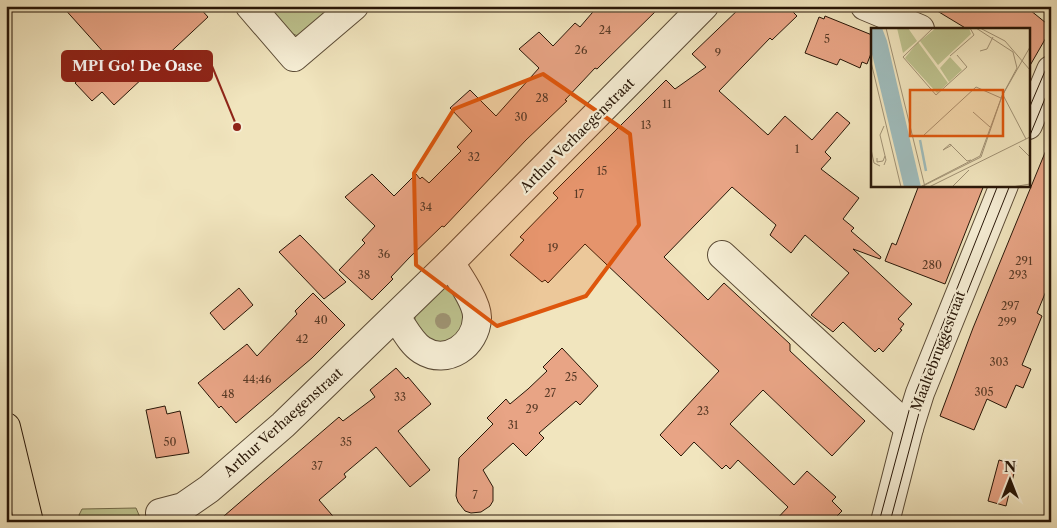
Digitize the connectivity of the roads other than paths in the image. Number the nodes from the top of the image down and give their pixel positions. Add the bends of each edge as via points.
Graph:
1 (250, 6) edge
2 (354, 6) edge
3 (704, 6) edge
4 (865, 6) edge
5 (918, 28) edge
6 (1051, 70) edge
7 (1034, 91) edge
8 (1030, 114) edge
9 (1004, 186) edge
10 (722, 255) dead end
11 (450, 263) junction
12 (396, 317) junction
13 (6, 427) edge
14 (909, 428) junction
15 (160, 513) dead end
16 (29, 522) edge
17 (885, 522) edge

1 - 2 street via 294,57
3 - 11 street, Arthur Verhaegenstraat
4 - 5 street
6 - 7 street
7 - 8 street
9 - 14 street, Maaltebruggestraat
10 - 14 street
11 - 12 street, Arthur Verhaegenstraat
11 - 12 street via 472,299 478,317 468,344 458,352 434,355 413,342
12 - 15 street, Arthur Verhaegenstraat via 283,425 209,489 183,507
13 - 16 highway
14 - 17 street, Maaltebruggestraat

